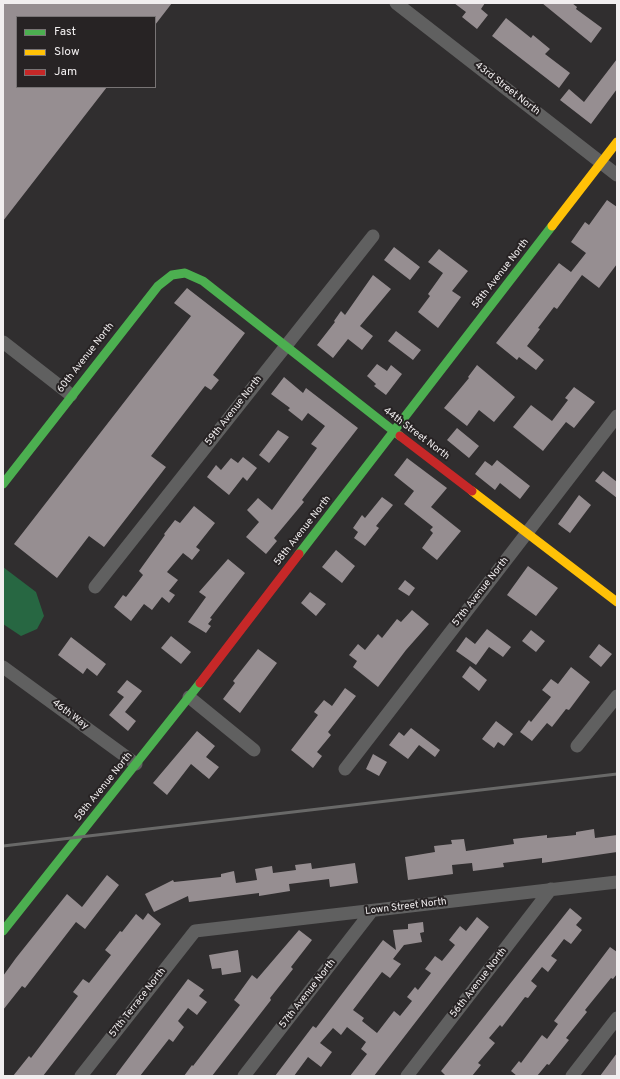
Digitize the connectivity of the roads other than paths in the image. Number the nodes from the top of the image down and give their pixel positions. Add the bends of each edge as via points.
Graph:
1 (396, 3) edge
2 (617, 142) edge
3 (601, 162) junction
4 (617, 174) edge
5 (373, 236) dead end
6 (203, 281) joint
7 (3, 342) edge
8 (286, 346) junction
9 (71, 394) junction
10 (617, 416) edge
11 (394, 432) junction
12 (3, 484) edge
13 (527, 532) junction
14 (95, 587) dead end
15 (617, 602) edge
16 (3, 667) edge
17 (617, 696) edge
18 (189, 697) junction
19 (577, 746) dead end
20 (254, 750) dead end
21 (136, 764) junction
22 (345, 769) dead end
23 (617, 882) edge
24 (551, 889) junction
25 (371, 912) junction
26 (3, 931) edge
27 (195, 931) joint
28 (617, 1018) edge
29 (81, 1076) edge
30 (244, 1076) edge
31 (406, 1076) edge
32 (572, 1076) edge

1 - 3 street, 43rd Street North
2 - 3 street, 58th Avenue North
3 - 4 street, 43rd Street North
3 - 11 street, 58th Avenue North
5 - 8 street, 59th Avenue North
6 - 8 street, 44th Street North
6 - 9 street, 60th Avenue North via 185,273 172,276 158,286
7 - 9 street
8 - 11 street, 44th Street North
8 - 14 street, 59th Avenue North
9 - 12 street, 60th Avenue North
10 - 13 street, 57th Avenue North
11 - 13 street, 44th Street North
11 - 18 street, 58th Avenue North
13 - 15 street, 44th Street North
13 - 22 street, 57th Avenue North
16 - 21 street, 46th Way
17 - 19 street
18 - 20 street
18 - 21 street, 58th Avenue North
21 - 26 street, 58th Avenue North
23 - 24 street, Lown Street North
24 - 25 street, Lown Street North
24 - 31 street, 56th Avenue North
25 - 27 street, Lown Street North
25 - 30 street, 57th Avenue North
27 - 29 street, 57th Terrace North
28 - 32 street

